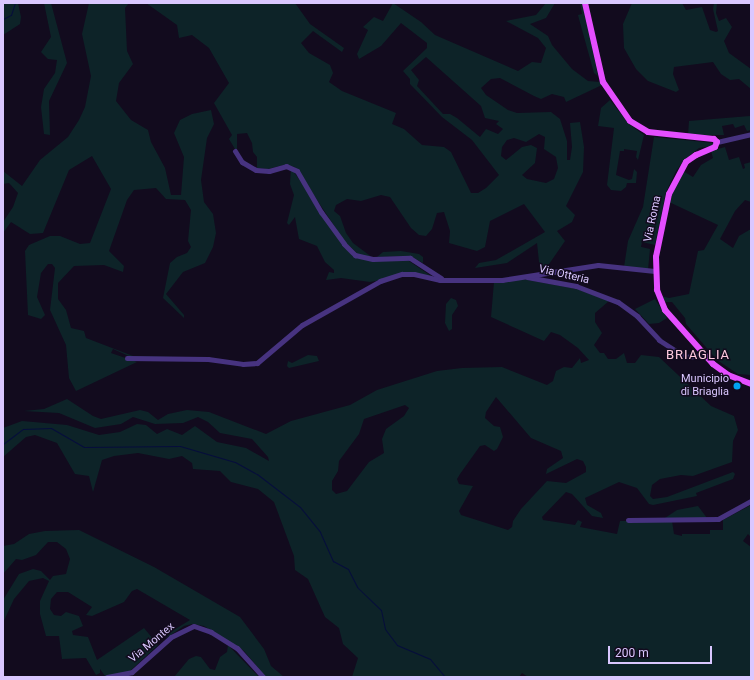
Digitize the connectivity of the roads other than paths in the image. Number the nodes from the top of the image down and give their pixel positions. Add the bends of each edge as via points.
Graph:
1 (585, 3) edge
2 (751, 134) edge
3 (717, 142) junction
4 (235, 151) dead end
5 (655, 271) junction
6 (524, 277) junction
7 (448, 280) junction
8 (705, 355) junction
9 (127, 358) dead end
10 (751, 384) edge
11 (751, 501) edge
12 (628, 520) dead end
13 (107, 677) edge
14 (263, 677) edge

1 - 3 main road via 603,82 630,121 648,132 714,139
2 - 3 street, Via Roma
3 - 5 main road, Via Roma via 715,147 696,154 686,162 673,185 667,199
4 - 7 street via 242,162 256,170 269,171 286,166 297,171 321,212 355,255 373,259 410,258 421,263 435,276
5 - 6 street, Via Otteria via 598,265
5 - 8 main road, Via Roma via 662,305
6 - 7 street via 502,280
6 - 8 street, Via Otteria via 576,286 618,302 631,311 659,340 685,358
7 - 9 street via 409,273 380,281 302,325 265,359 253,364 208,359
8 - 10 main road, Via Roma via 728,375
11 - 12 street via 718,519
13 - 14 street, Via Montex via 132,672 171,637 194,626 207,630 236,648

